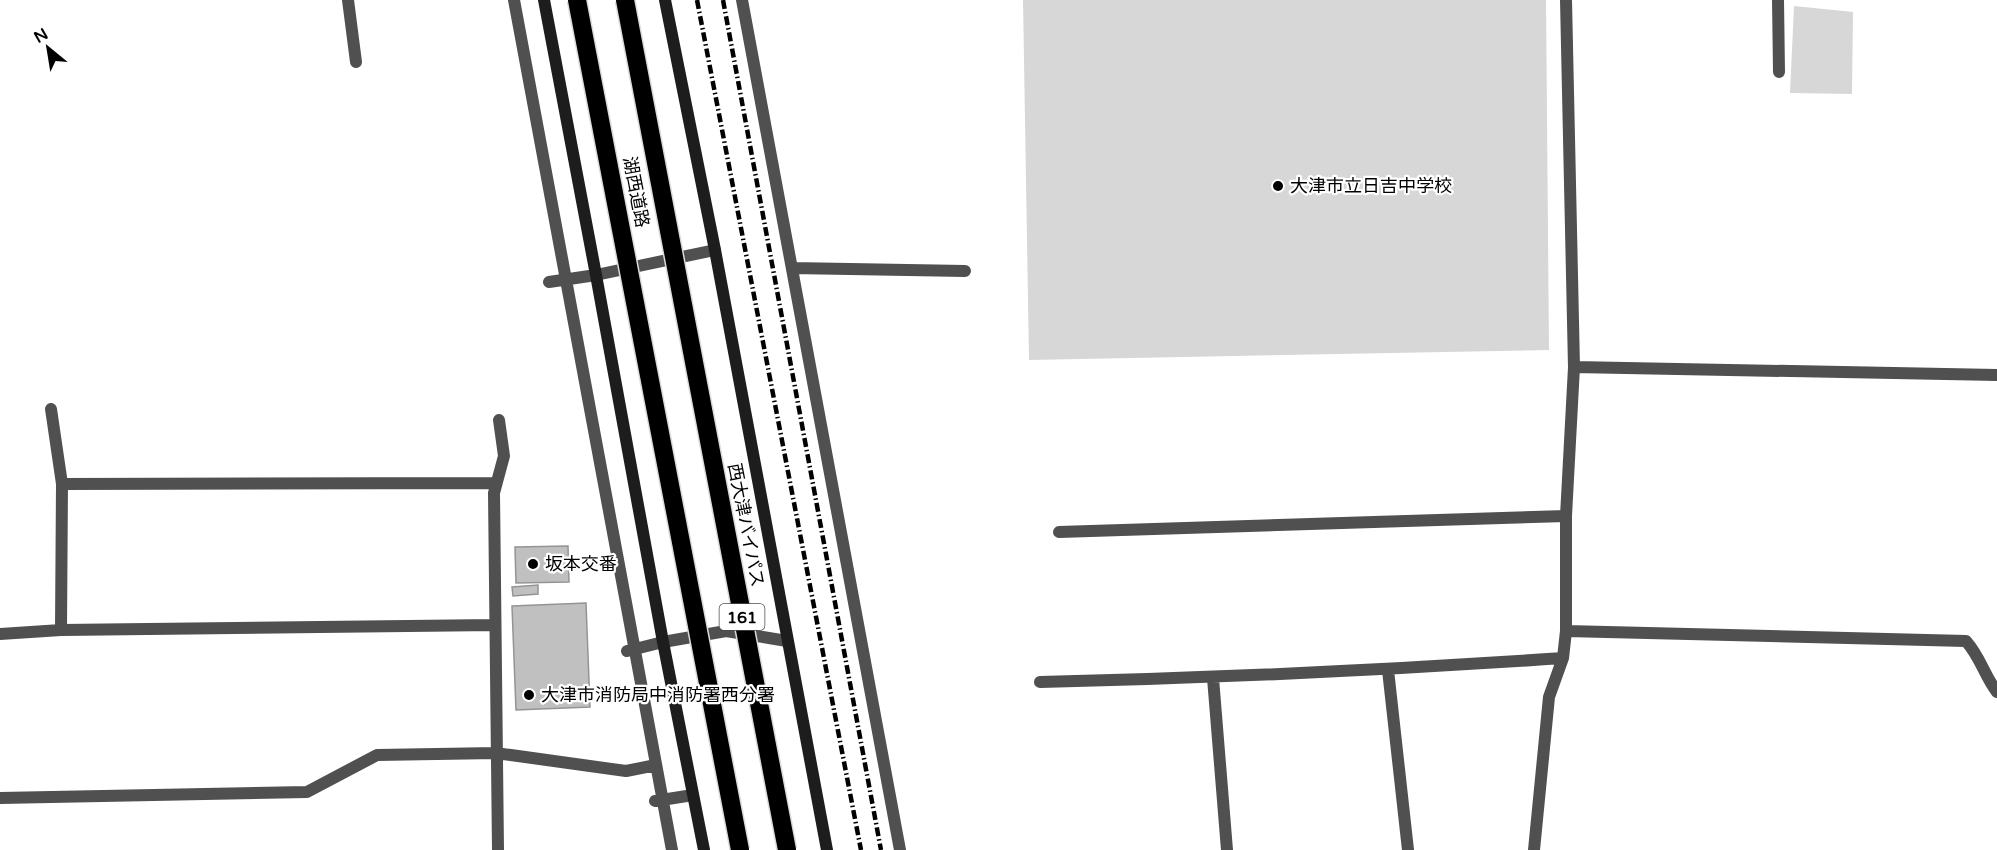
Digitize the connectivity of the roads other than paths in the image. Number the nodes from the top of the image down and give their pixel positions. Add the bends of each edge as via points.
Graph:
1 (348, 0) edge
2 (514, 0) edge
3 (544, 0) edge
4 (577, 0) edge
5 (624, 0) edge
6 (665, 0) edge
7 (742, 0) edge
8 (1566, 0) edge
9 (1778, 0) edge
10 (356, 62) dead end
11 (1779, 72) dead end
12 (716, 250) junction
13 (792, 268) junction
14 (965, 271) dead end
15 (596, 275) junction
16 (567, 281) junction
17 (549, 282) dead end
18 (1574, 367) junction
19 (1997, 375) edge
20 (698, 384) joint
21 (51, 409) dead end
22 (499, 420) dead end
23 (496, 483) junction
24 (62, 484) junction
25 (1566, 516) junction
26 (1059, 532) dead end
27 (495, 625) junction
28 (60, 630) junction
29 (1566, 631) junction
30 (0, 634) edge
31 (787, 641) junction
32 (663, 642) junction
33 (632, 650) junction
34 (1563, 658) junction
35 (1388, 670) junction
36 (1213, 678) junction
37 (1040, 682) dead end
38 (1997, 692) edge
39 (496, 753) junction
40 (656, 765) junction
41 (693, 795) junction
42 (0, 798) edge
43 (659, 800) junction
44 (498, 850) edge
45 (672, 850) edge
46 (704, 850) edge
47 (740, 850) edge
48 (787, 850) edge
49 (827, 850) edge
50 (900, 850) edge
51 (1227, 850) edge
52 (1407, 850) edge
53 (1534, 850) edge

1 - 10 street
2 - 16 street
3 - 15 street
4 - 47 highway, 湖西道路 / 161, bridge
5 - 20 highway, 湖西道路 / 161, bridge
6 - 12 street
7 - 13 street
8 - 18 street
9 - 11 street
12 - 15 street
12 - 31 street
13 - 14 street
13 - 50 street
15 - 16 street
15 - 32 street
16 - 17 street
16 - 33 street
18 - 19 street
18 - 25 street
20 - 48 highway, 西大津バイパス / 161, bridge
21 - 24 street
22 - 23 street via 504,456
23 - 24 street
23 - 27 street
24 - 28 street
25 - 26 street
25 - 29 street
27 - 28 street
27 - 39 street
28 - 30 street
29 - 34 street
29 - 38 street via 1966,641
31 - 32 street via 726,631
31 - 49 street
32 - 33 street
32 - 41 street
33 - 40 street
34 - 35 street
34 - 53 street via 1549,697
35 - 36 street
35 - 52 street
36 - 37 street
36 - 51 street
39 - 40 street via 626,771
39 - 42 street via 377,755 307,792
39 - 44 street
40 - 43 street
41 - 43 street
41 - 46 street
43 - 45 street

